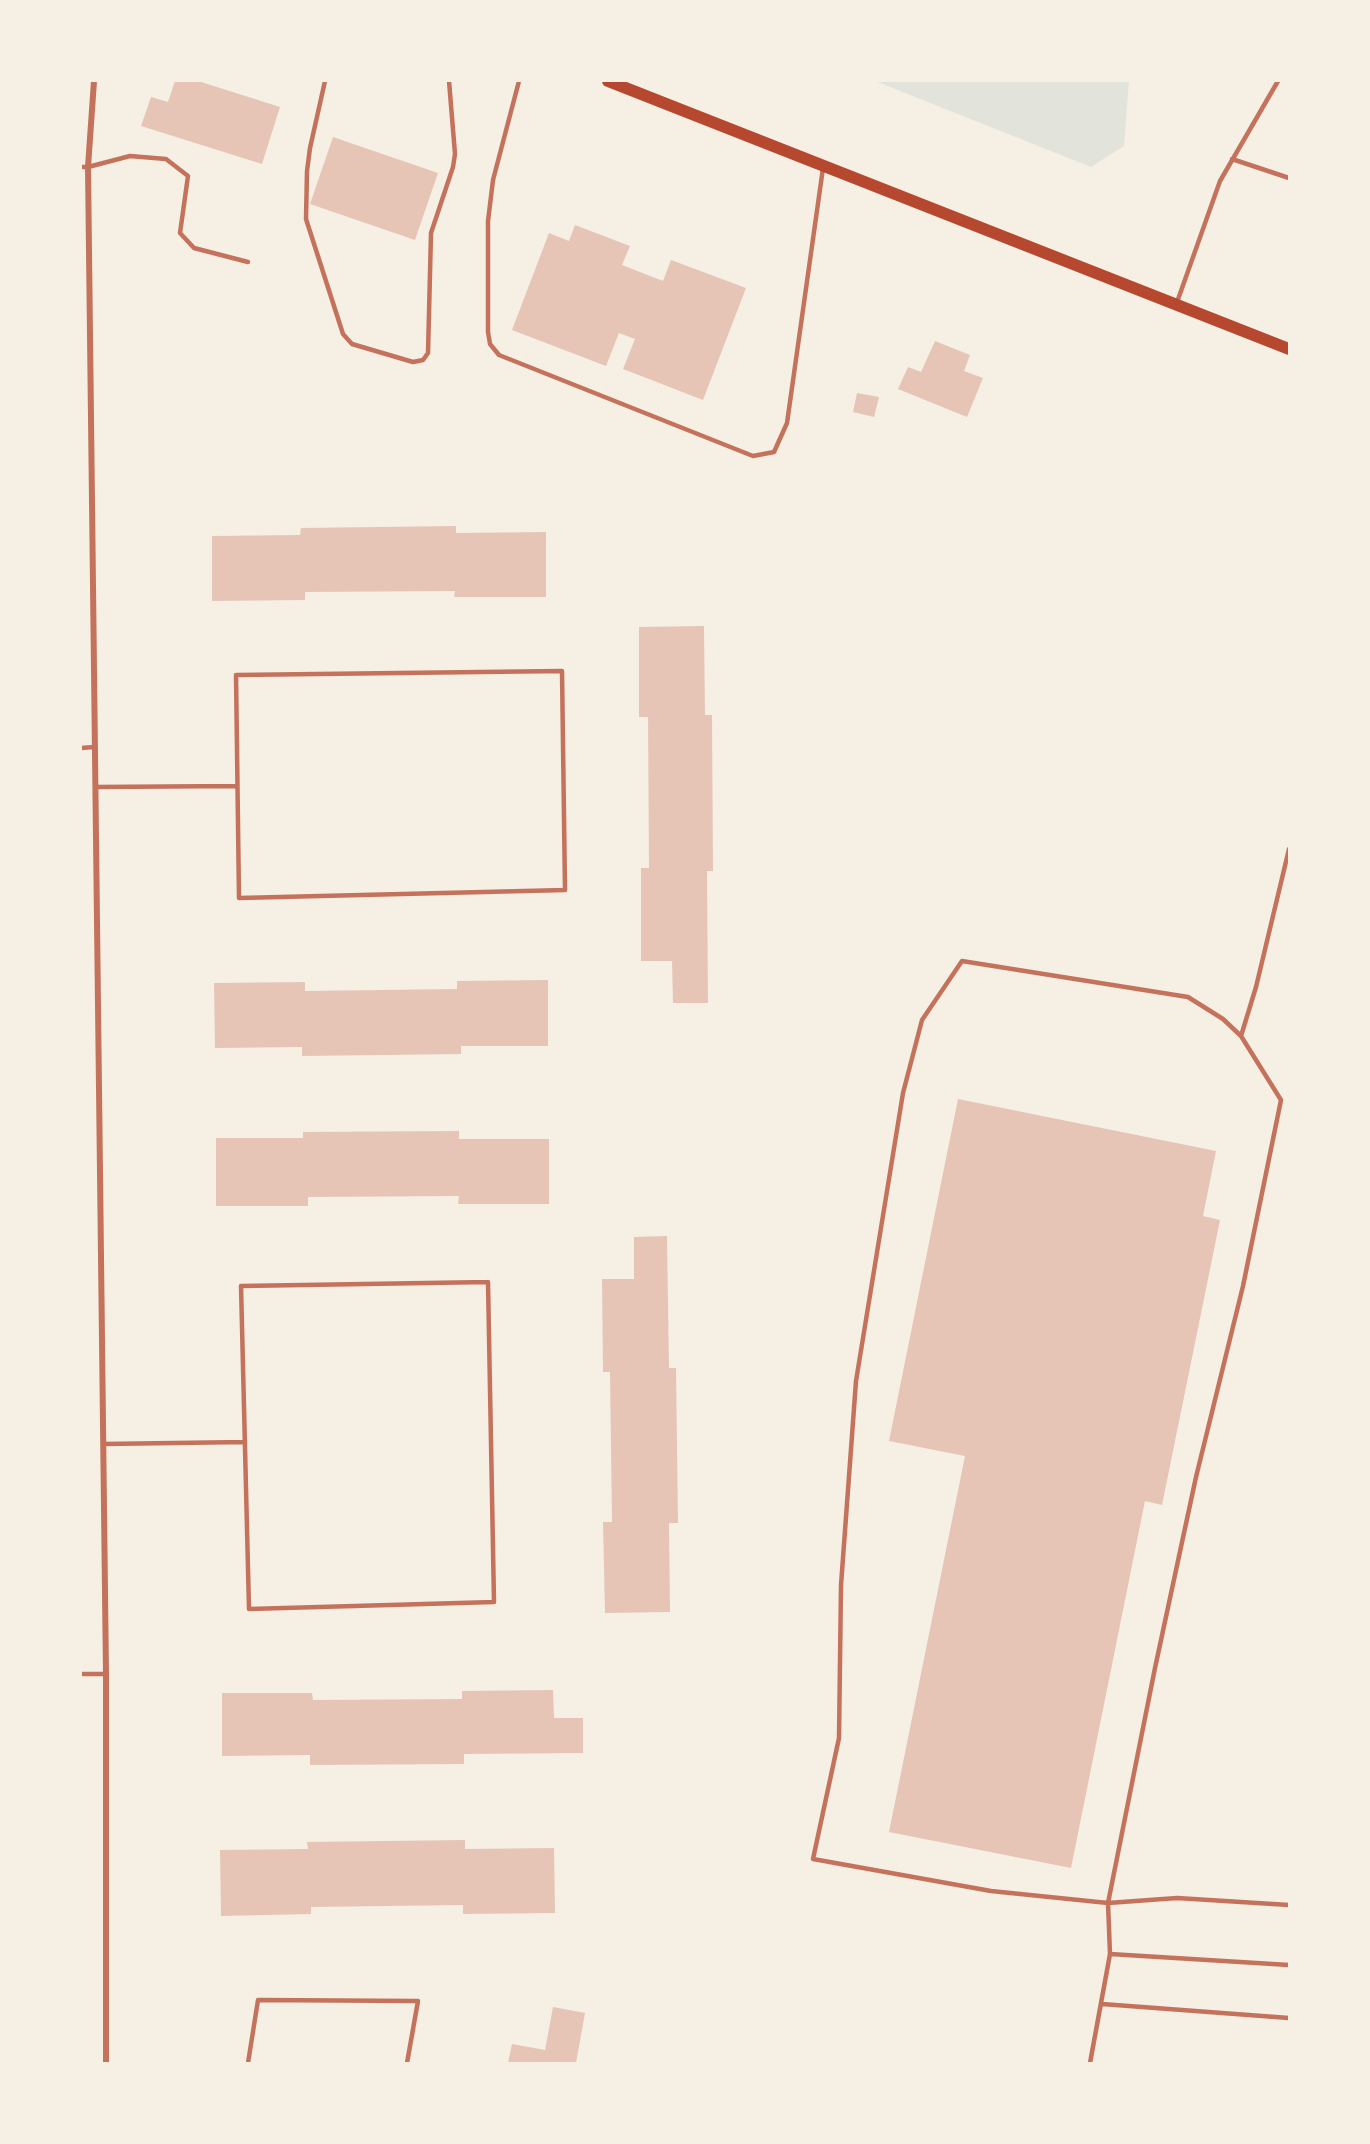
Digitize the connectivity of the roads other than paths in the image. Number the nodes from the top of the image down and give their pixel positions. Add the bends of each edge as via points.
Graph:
1 (94, 81) edge
2 (324, 81) edge
3 (449, 81) edge
4 (519, 81) edge
5 (608, 81) edge
6 (1278, 81) edge
7 (1232, 159) junction
8 (823, 166) junction
9 (84, 167) edge
10 (1289, 178) edge
11 (248, 262) dead end
12 (1176, 304) junction
13 (1289, 349) edge
14 (94, 747) junction
15 (81, 748) edge
16 (237, 786) junction
17 (96, 787) junction
18 (1289, 849) edge
19 (1241, 1036) junction
20 (1281, 1100) junction
21 (1289, 1102) edge
22 (245, 1442) junction
23 (103, 1444) junction
24 (81, 1674) edge
25 (106, 1674) junction
26 (1108, 1903) junction
27 (1289, 1905) edge
28 (1110, 1954) junction
29 (1289, 1965) edge
30 (1102, 2004) junction
31 (1289, 2018) edge
32 (106, 2063) edge
33 (248, 2063) edge
34 (407, 2063) edge
35 (1090, 2063) edge

1 - 9 street
2 - 3 lane via 310,148 306,219 343,334 352,344 413,362 423,360 428,353 431,233 453,167
4 - 8 lane via 493,180 488,221 490,344 500,355 753,456 774,452 787,423
5 - 8 main road
6 - 7 lane
7 - 10 lane
7 - 12 lane via 1220,180
8 - 12 main road
9 - 11 lane via 130,156 166,159 188,176 180,232 194,248
9 - 14 street
12 - 13 main road
14 - 15 lane
14 - 17 street
16 - 16 lane via 236,675 562,671 566,890 239,898
16 - 17 lane
17 - 23 street
18 - 19 lane
19 - 20 lane
19 - 26 lane via 1223,1019 1188,997 962,961 922,1020 903,1093 856,1381 841,1585 839,1738 813,1859 991,1891
20 - 21 lane
20 - 26 lane via 1243,1286 1196,1477
22 - 22 lane via 241,1286 488,1282 494,1602 249,1609
22 - 23 lane
23 - 25 street
24 - 25 lane
25 - 32 street
26 - 27 lane via 1177,1898
26 - 28 lane
28 - 29 lane
28 - 30 lane
30 - 31 lane
30 - 35 lane
33 - 34 lane via 258,2000 418,2001

